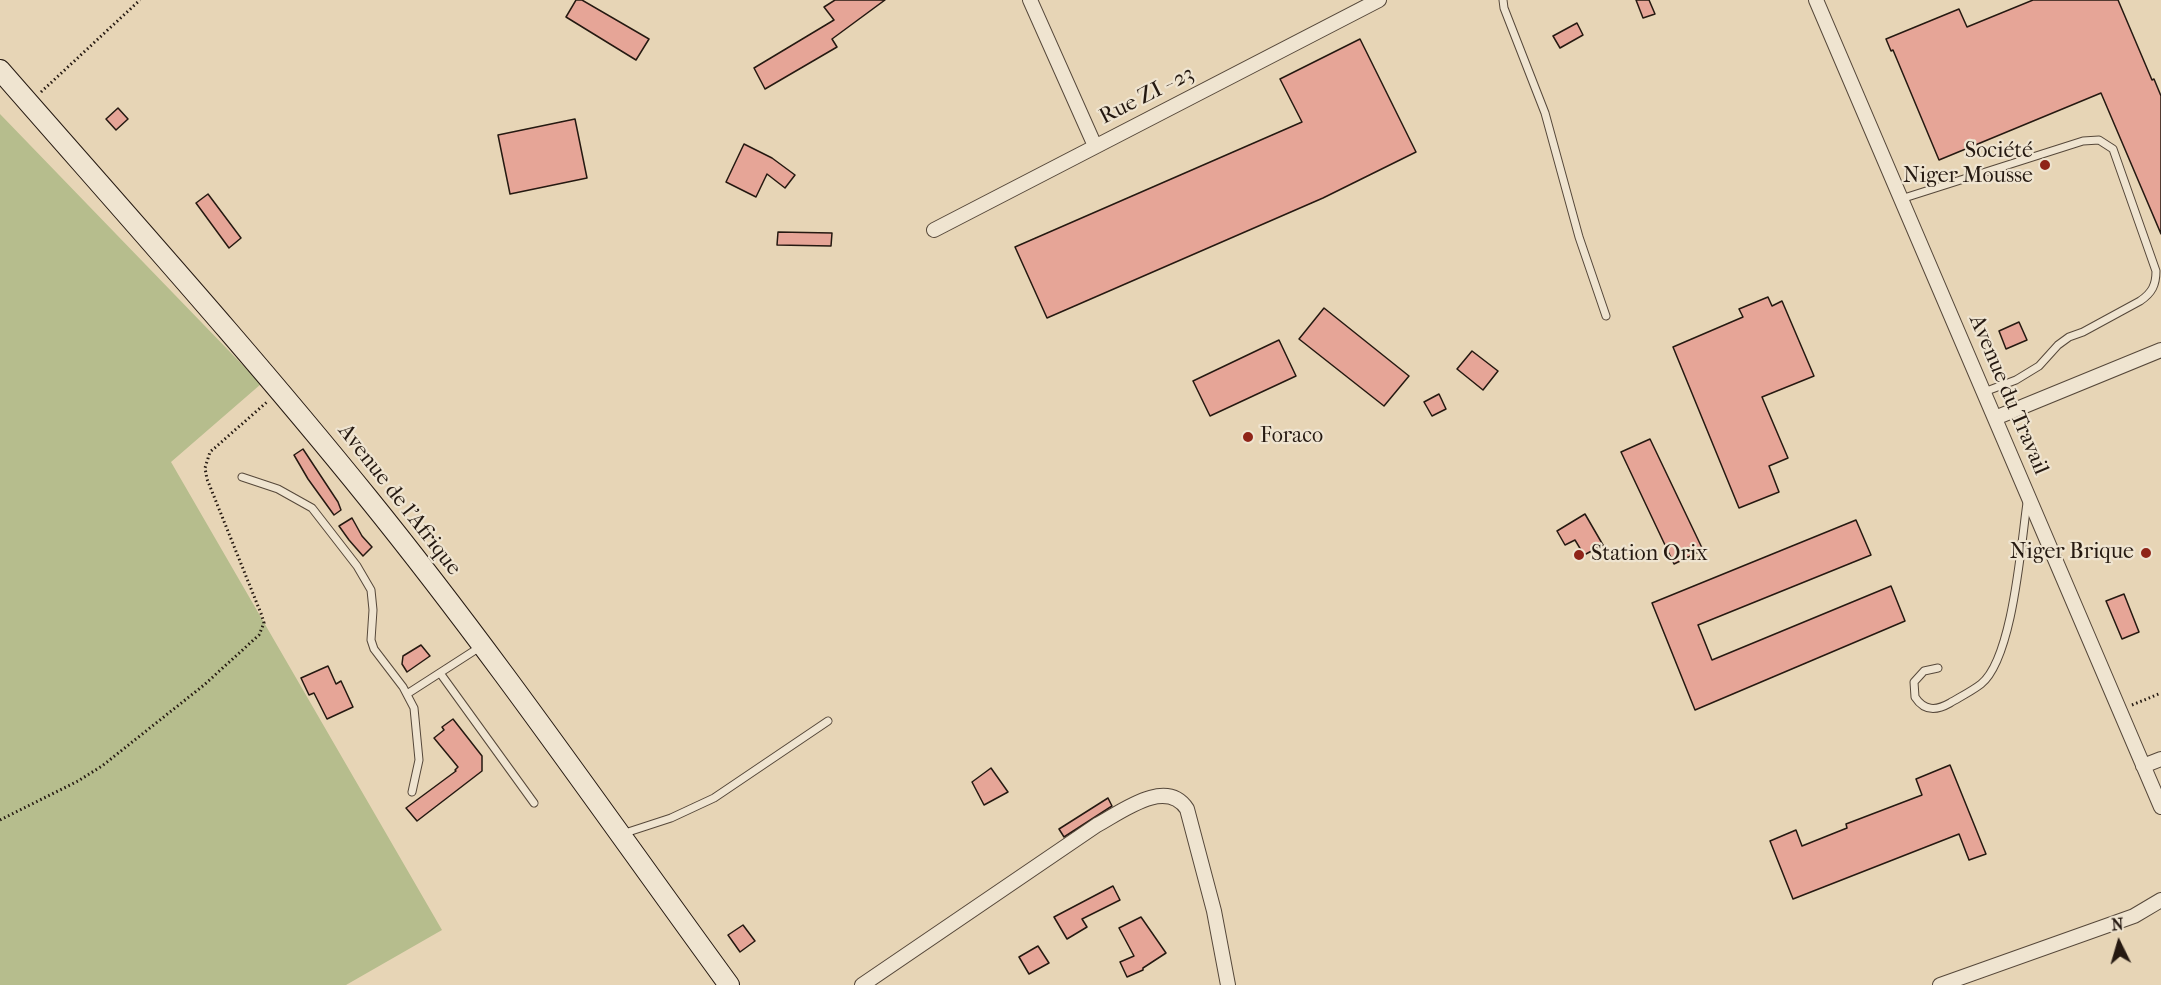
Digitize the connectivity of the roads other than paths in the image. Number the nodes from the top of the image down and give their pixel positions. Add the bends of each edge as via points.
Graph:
1 (1030, 0) edge
2 (1379, 0) edge
3 (1503, 0) edge
4 (1816, 0) edge
5 (0, 70) edge
6 (1095, 146) junction
7 (1901, 199) junction
8 (934, 230) dead end
9 (1606, 316) dead end
10 (2161, 350) edge
11 (1984, 392) junction
12 (1995, 418) junction
13 (242, 477) dead end
14 (2028, 496) junction
15 (482, 646) junction
16 (1938, 668) dead end
17 (440, 673) junction
18 (407, 694) junction
19 (828, 721) dead end
20 (2161, 759) edge
21 (2143, 766) junction
22 (412, 792) dead end
23 (534, 803) dead end
24 (2161, 807) edge
25 (619, 835) junction
26 (2161, 900) edge
27 (729, 985) edge
28 (862, 985) edge
29 (1228, 985) edge
30 (1940, 985) edge

1 - 6 street
2 - 6 street, Rue ZI - 23
3 - 9 lane via 1545,113 1579,237
4 - 7 street, Avenue du Travail
5 - 15 main road, Avenue de l'Afrique via 279,390
6 - 8 street, Rue ZI - 23
7 - 11 street, Avenue du Travail
7 - 11 lane via 2083,141 2099,141 2113,149 2156,271 2153,289 2140,301 2069,337 2039,366
10 - 12 street
11 - 12 street, Avenue du Travail
12 - 14 street, Avenue du Travail
13 - 18 lane via 278,489 312,508 357,566 371,590 374,649
14 - 16 lane via 2011,612 1997,660 1983,683 1932,710 1915,697 1914,682 1923,671
14 - 21 street, Avenue du Travail
15 - 17 lane
15 - 25 main road, Avenue de l'Afrique
17 - 18 lane
17 - 23 lane
18 - 22 lane via 414,708 419,760
19 - 25 lane via 714,798
20 - 21 street
21 - 24 street, Avenue du Travail
25 - 27 main road, Avenue de l'Afrique
26 - 30 street via 2134,916
28 - 29 street via 1096,825 1138,803 1171,795 1181,799 1187,809 1214,911

